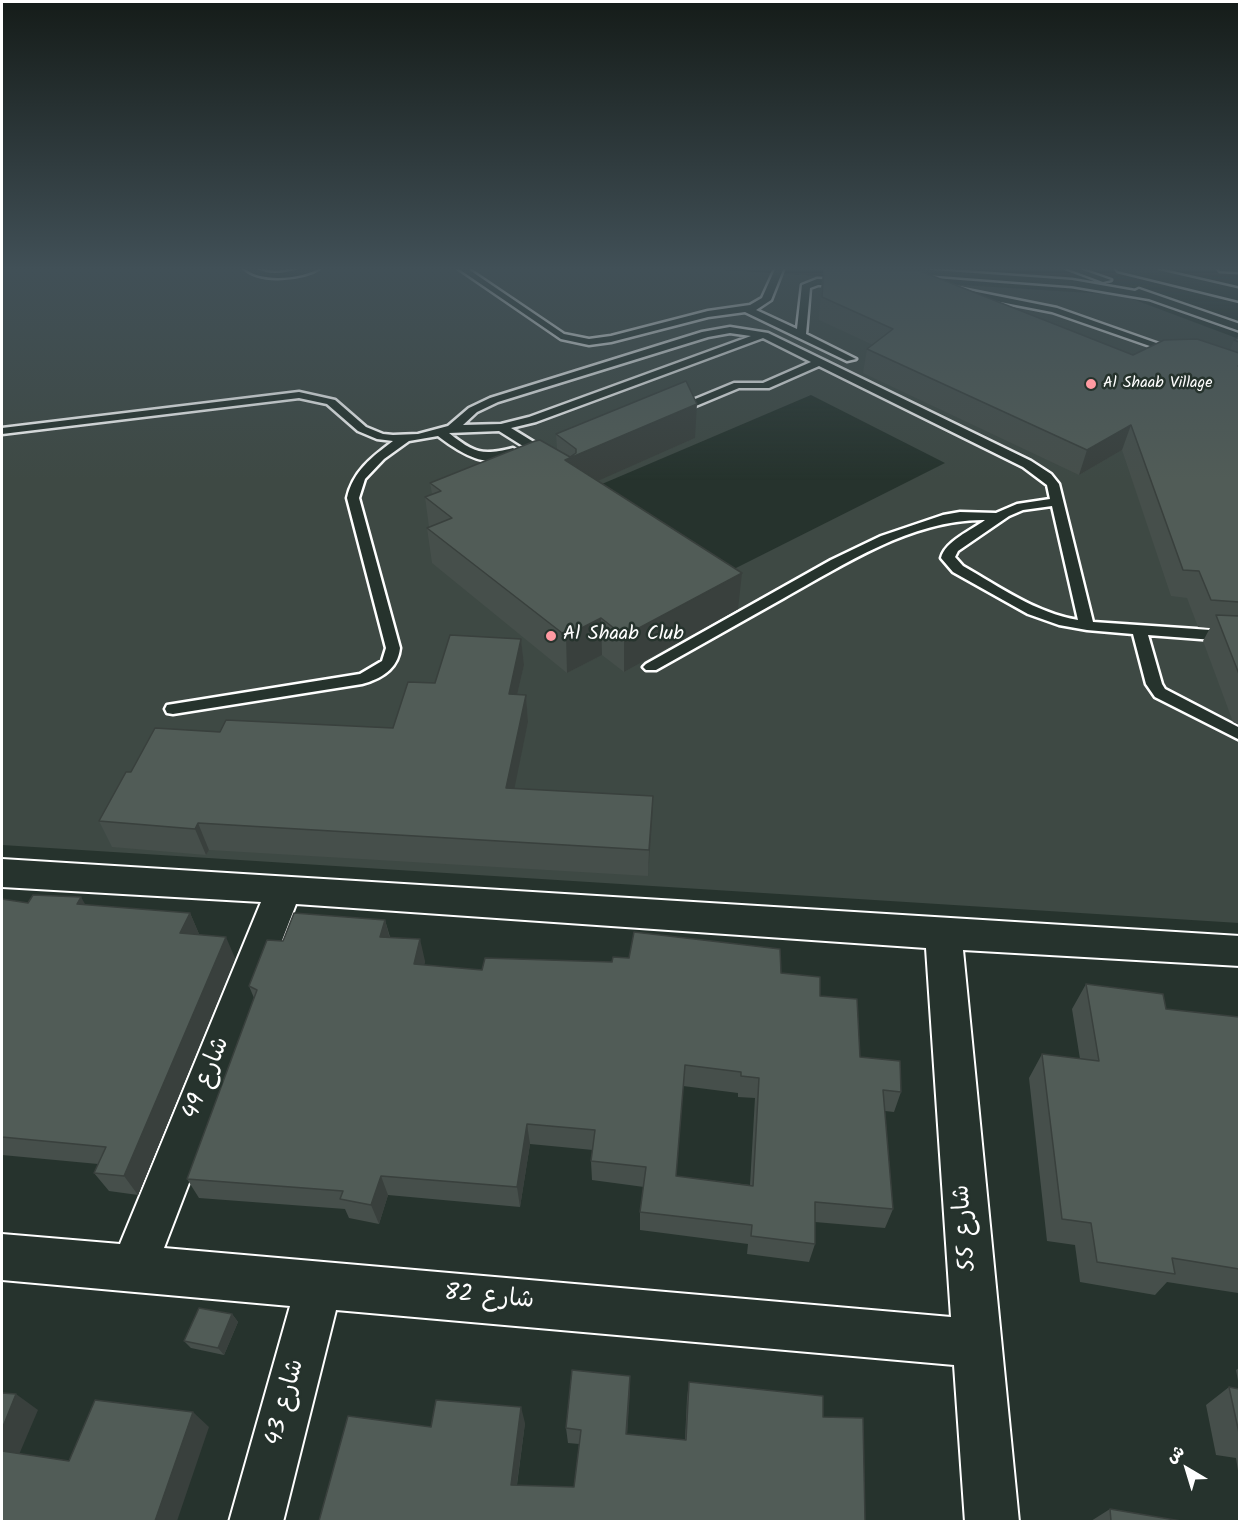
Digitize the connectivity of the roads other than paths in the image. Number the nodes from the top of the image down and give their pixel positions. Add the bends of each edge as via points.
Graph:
1 (568, 338) edge
2 (615, 338) edge
3 (693, 338) edge
4 (756, 338) edge
5 (770, 338) edge
6 (807, 338) edge
7 (1136, 338) edge
8 (1182, 354) edge
9 (851, 359) dead end
10 (820, 362) junction
11 (663, 417) edge
12 (501, 427) junction
13 (446, 430) junction
14 (2, 431) edge
15 (405, 438) junction
16 (531, 446) junction
17 (549, 467) edge
18 (1056, 502) junction
19 (998, 517) junction
20 (1087, 626) junction
21 (1138, 630) junction
22 (1239, 637) edge
23 (651, 667) dead end
24 (173, 709) dead end
25 (1239, 735) edge
26 (2, 873) edge
27 (284, 889) junction
28 (943, 934) junction
29 (1239, 951) edge
30 (2, 1257) edge
31 (133, 1270) junction
32 (319, 1284) junction
33 (977, 1343) junction
34 (256, 1521) edge
35 (992, 1521) edge

1 - 2 lane
3 - 13 lane via 494,400
4 - 12 lane via 531,420
5 - 10 lane
6 - 9 lane
7 - 8 lane
10 - 11 lane via 762,387 738,385
10 - 18 lane via 1038,470 1053,484
12 - 13 lane
12 - 16 lane
13 - 15 lane
13 - 16 lane via 478,458 494,458
14 - 15 lane via 299,395 331,402 370,434
15 - 24 lane via 363,472 353,498 393,648 386,666 362,679
16 - 17 lane via 556,462
18 - 19 lane via 1021,507
18 - 20 lane
19 - 20 lane via 953,548 949,553 952,564 1033,611
19 - 23 lane via 960,516 927,523 861,551 749,607
20 - 21 lane
21 - 22 lane
21 - 25 lane via 1160,693
26 - 27 street
27 - 28 street
27 - 31 street, شارع 49
28 - 29 street
28 - 33 street, شارع 55
30 - 31 street, شارع 82
31 - 32 street, شارع 82
32 - 33 street, شارع 82
32 - 34 street, شارع 43
33 - 35 street, شارع 55

